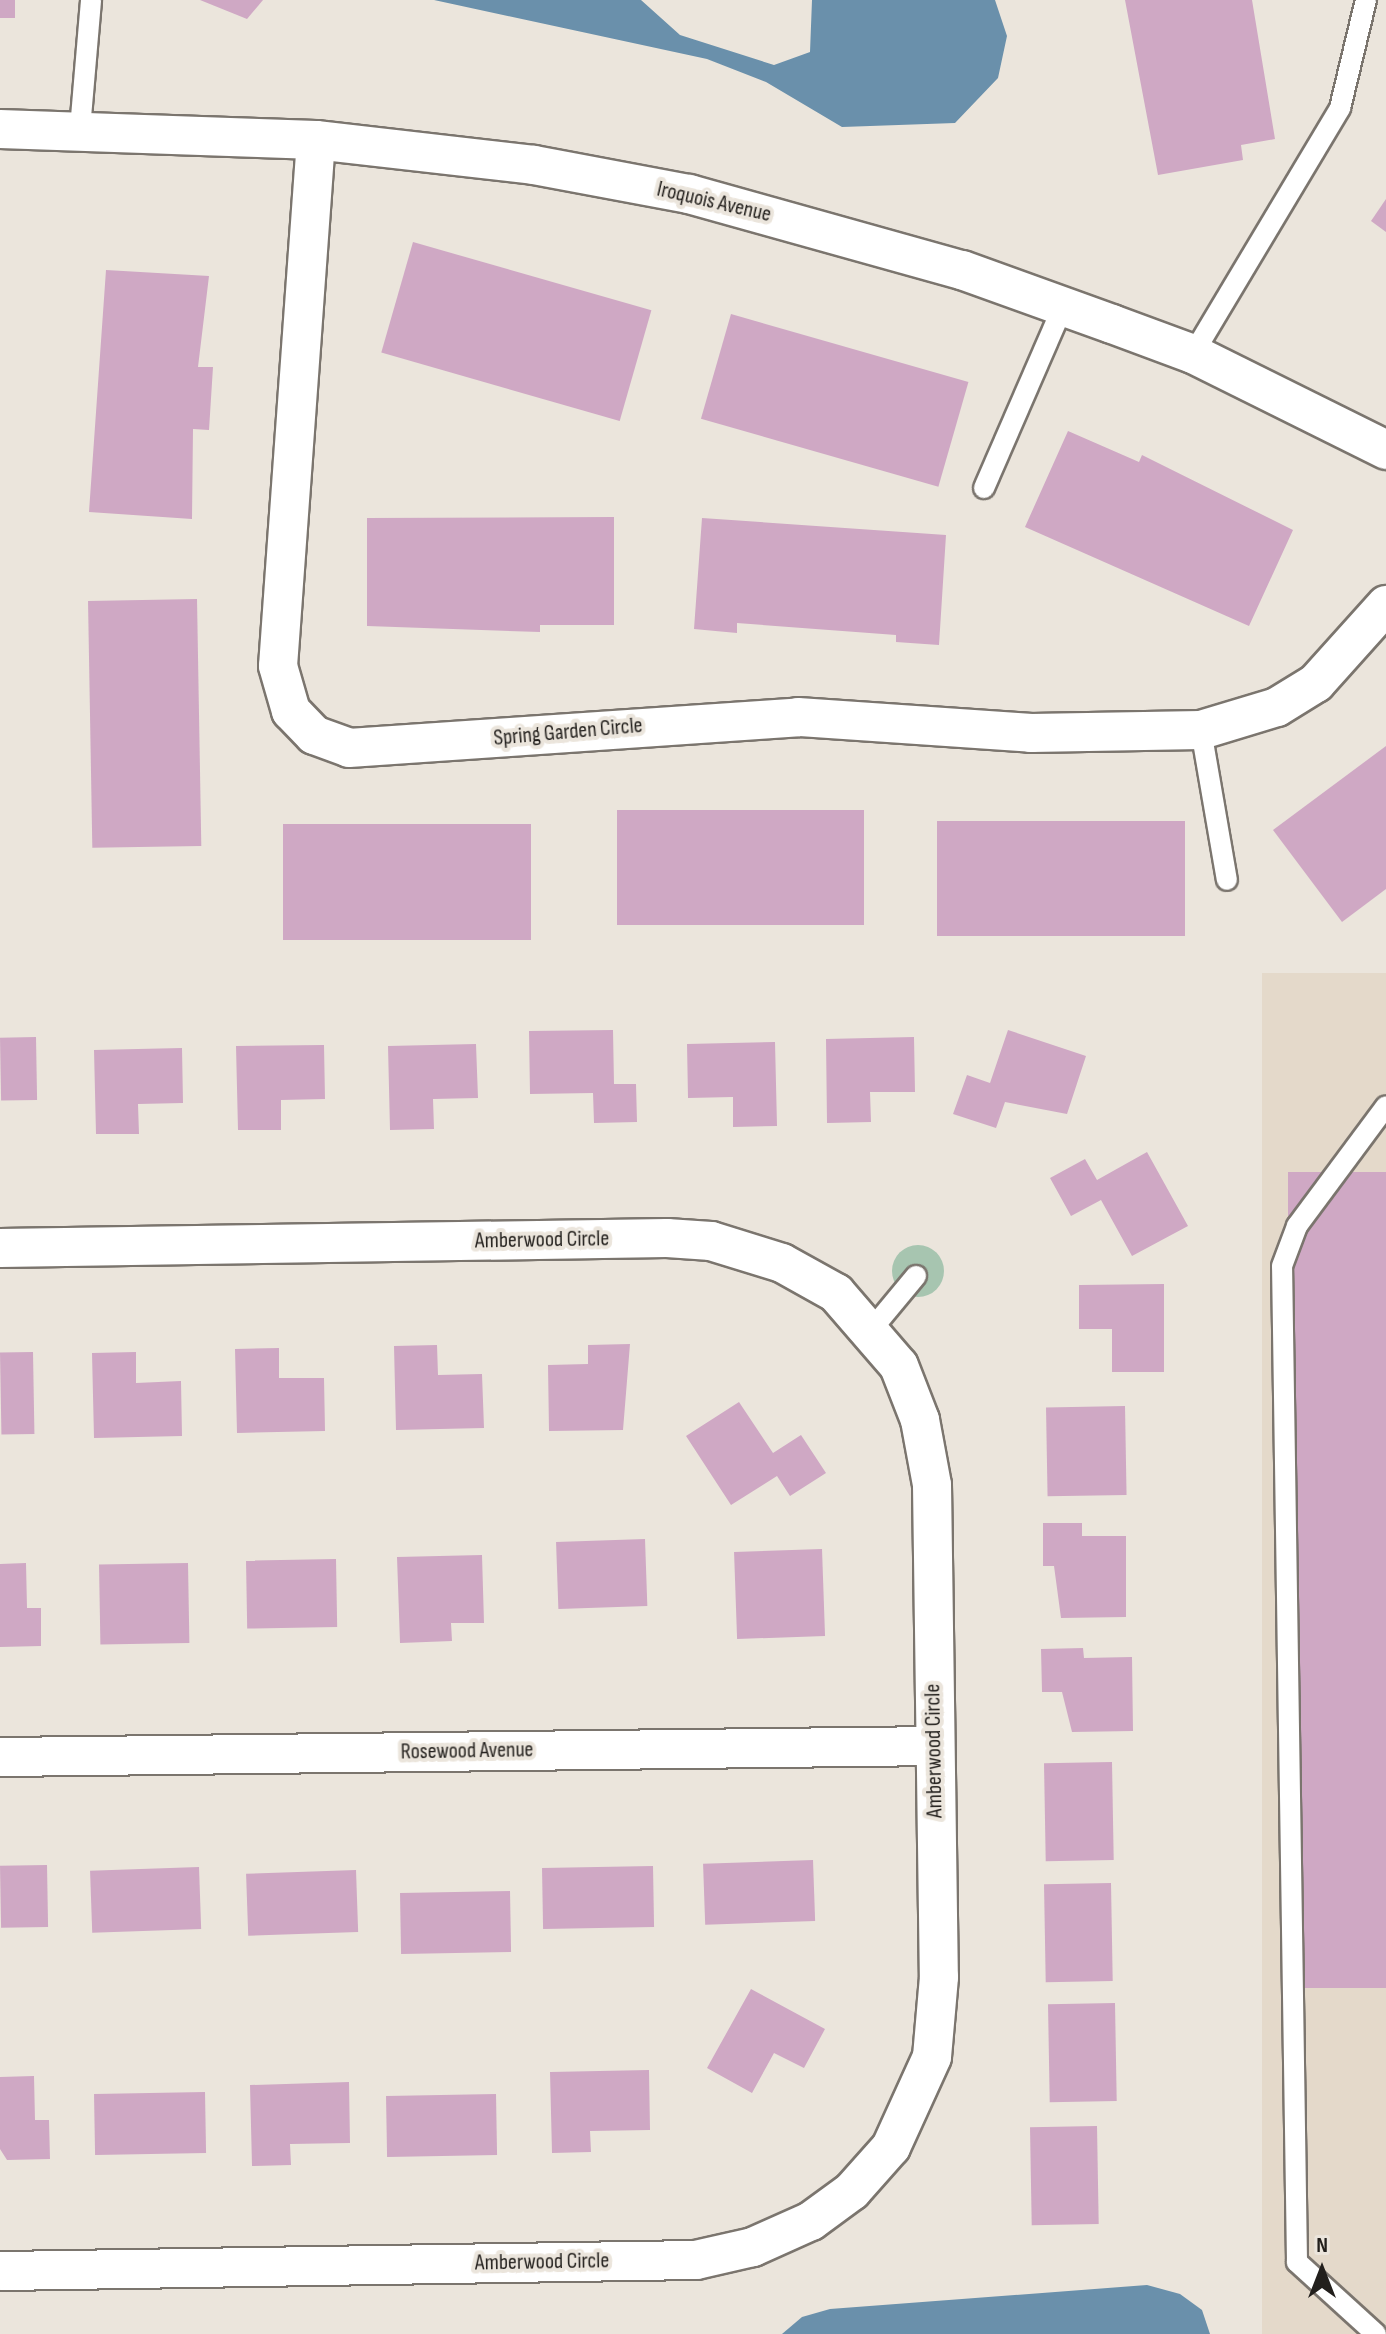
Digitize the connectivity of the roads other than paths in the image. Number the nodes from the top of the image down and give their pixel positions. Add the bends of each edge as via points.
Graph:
1 (91, 0) edge
2 (1366, 0) edge
3 (0, 129) edge
4 (80, 129) junction
5 (316, 140) junction
6 (1063, 306) junction
7 (1193, 354) junction
8 (1386, 450) edge
9 (984, 488) dead end
10 (1386, 605) edge
11 (1201, 730) junction
12 (1227, 880) dead end
13 (1386, 1106) edge
14 (0, 1248) edge
15 (916, 1276) dead end
16 (872, 1329) junction
17 (934, 1746) junction
18 (0, 1757) edge
19 (0, 2271) edge
20 (1376, 2334) edge

1 - 4 lane
2 - 7 lane via 1340,108
3 - 4 street, Iroquois Avenue
4 - 5 street, Iroquois Avenue
5 - 6 street, Iroquois Avenue via 534,165 689,194 832,231
5 - 11 street, Spring Garden Circle via 278,666 291,711 314,735 349,748 798,717 1031,733
6 - 7 street, Iroquois Avenue
6 - 9 lane
7 - 8 street, Iroquois Avenue
10 - 11 street, Spring Garden Circle via 1316,683 1265,712
11 - 12 lane
13 - 20 lane via 1297,1226 1282,1266 1297,2262
14 - 16 street, Amberwood Circle via 711,1241 782,1263 836,1293
15 - 16 lane
16 - 17 street, Amberwood Circle via 899,1366 916,1410 932,1485
17 - 18 street, Rosewood Avenue
17 - 19 street, Amberwood Circle via 939,1977 932,2057 891,2147 852,2191 811,2221 753,2247 696,2260

